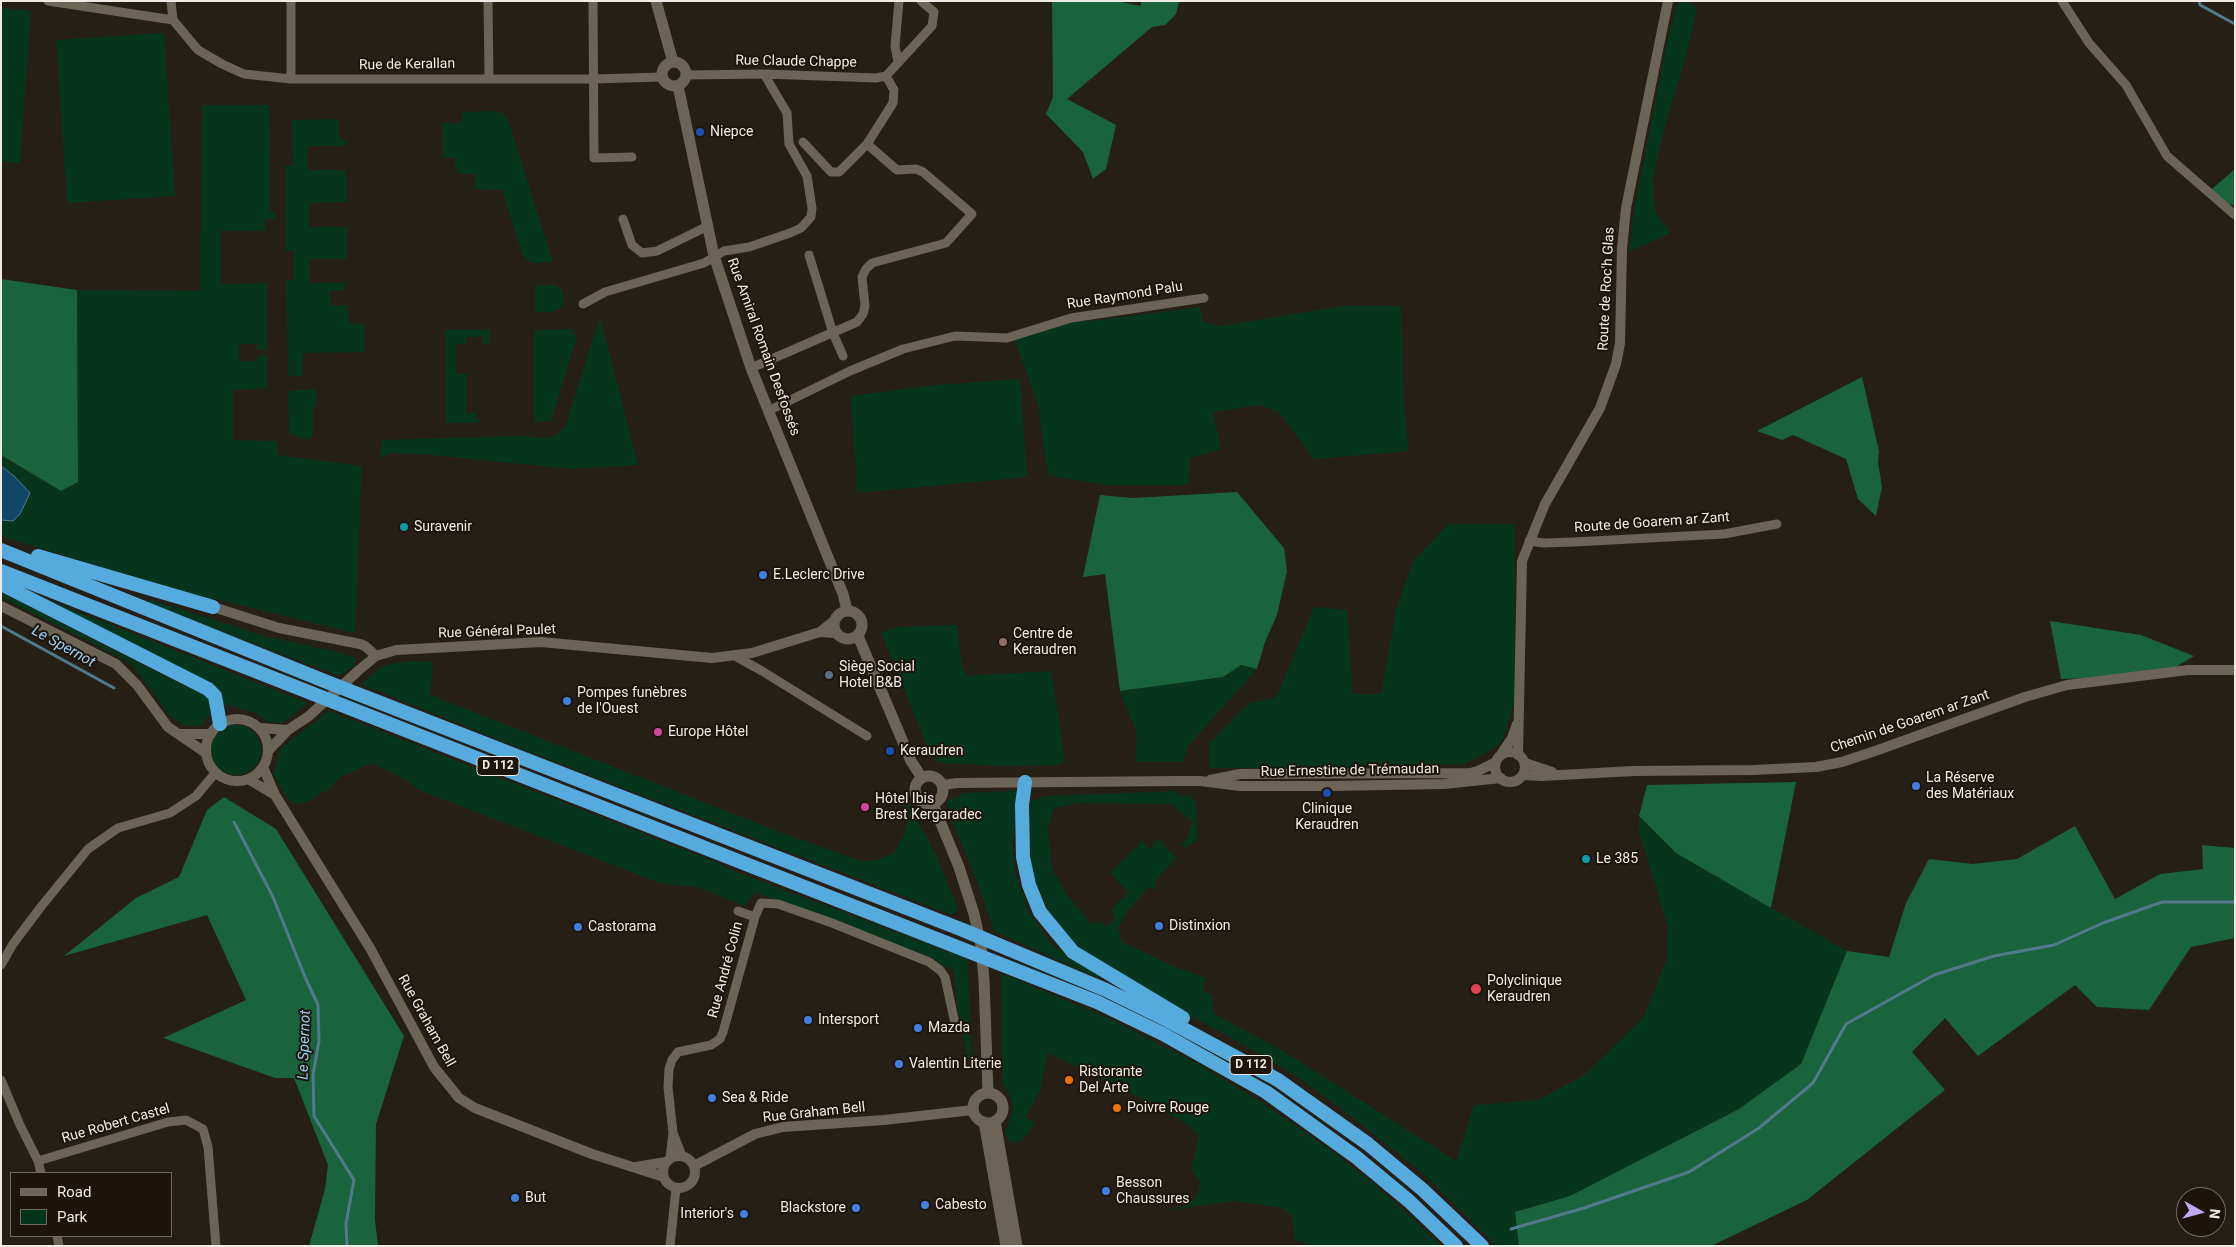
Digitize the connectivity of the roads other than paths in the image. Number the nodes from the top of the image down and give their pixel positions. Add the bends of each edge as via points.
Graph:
1 (48, 1) edge
2 (118, 1) edge
3 (171, 1) edge
4 (291, 1) edge
5 (488, 1) edge
6 (593, 1) edge
7 (656, 1) edge
8 (899, 1) edge
9 (921, 1) edge
10 (1668, 1) edge
11 (2062, 1) edge
12 (117, 11) junction
13 (173, 20) junction
14 (673, 62) junction
15 (898, 62) junction
16 (764, 74) junction
17 (686, 75) junction
18 (886, 76) junction
19 (662, 77) junction
20 (489, 78) junction
21 (291, 79) junction
22 (593, 79) junction
23 (678, 86) junction
24 (803, 142) dead end
25 (867, 144) junction
26 (632, 157) dead end
27 (2235, 215) edge
28 (623, 219) dead end
29 (708, 226) junction
30 (809, 255) dead end
31 (714, 256) junction
32 (1204, 298) dead end
33 (583, 304) dead end
34 (833, 333) junction
35 (843, 356) dead end
36 (751, 368) junction
37 (768, 411) junction
38 (1777, 524) dead end
39 (1529, 541) junction
40 (1, 548) edge
41 (1, 571) edge
42 (1, 584) edge
43 (1, 606) edge
44 (213, 608) joint
45 (847, 610) junction
46 (835, 627) junction
47 (858, 636) junction
48 (376, 656) junction
49 (734, 656) junction
50 (2235, 670) edge
51 (1521, 710) junction
52 (260, 728) junction
53 (216, 729) junction
54 (288, 730) junction
55 (178, 734) junction
56 (867, 736) dead end
57 (268, 751) junction
58 (206, 753) junction
59 (1498, 759) junction
60 (1522, 759) junction
61 (263, 767) junction
62 (216, 772) junction
63 (1560, 774) junction
64 (1523, 775) junction
65 (922, 778) junction
66 (1501, 778) junction
67 (248, 779) junction
68 (1200, 781) junction
69 (1025, 782) junction
70 (943, 785) junction
71 (275, 795) junction
72 (933, 804) junction
73 (738, 911) dead end
74 (755, 917) junction
75 (1, 965) edge
76 (954, 1018) dead end
77 (1, 1080) edge
78 (1278, 1080) junction
79 (988, 1093) junction
80 (973, 1110) junction
81 (990, 1122) junction
82 (672, 1133) junction
83 (682, 1156) junction
84 (668, 1160) junction
85 (38, 1161) junction
86 (694, 1166) junction
87 (633, 1167) junction
88 (41, 1172) edge
89 (664, 1178) junction
90 (676, 1188) junction
91 (216, 1246) edge
92 (670, 1246) edge
93 (1006, 1246) edge
94 (1017, 1246) edge
95 (1456, 1246) edge
96 (1482, 1246) edge

1 - 12 street
2 - 12 street
3 - 13 street
4 - 21 street
5 - 20 street
6 - 22 street
7 - 14 main road
8 - 15 street via 895,46
9 - 15 street via 934,12 932,26
10 - 39 street, Route de Roc'h Glas via 1626,208 1620,343 1616,364 1600,408 1545,504
11 - 27 street via 2089,43 2126,85 2167,156
12 - 13 street
13 - 21 street, Rue de Kerallan via 198,50 222,64 244,74
14 - 17 main road via 683,65
14 - 19 main road via 664,67
15 - 18 street
16 - 17 street, Rue Claude Chappe
16 - 18 street, Rue Claude Chappe
16 - 31 street via 787,113 789,144 807,176 811,218 790,233
17 - 23 main road
18 - 25 street via 894,90 893,103
19 - 22 street, Rue de Kerallan
19 - 23 main road via 668,85
20 - 21 street, Rue de Kerallan
20 - 22 street, Rue de Kerallan
22 - 26 street via 594,158
23 - 29 main road, Rue Amiral Romain Desfossés
24 - 25 street via 830,172 839,172
25 - 34 street via 897,170 923,172 972,214 946,243 872,263 862,277 863,314 857,322
28 - 29 street via 632,245 642,253 657,251
29 - 31 main road, Rue Amiral Romain Desfossés
30 - 34 street
31 - 33 street via 704,263 605,292
31 - 36 main road, Rue Amiral Romain Desfossés
32 - 37 street, Rue Raymond Palu via 1071,318 1007,338 955,336 920,345 850,371
34 - 35 street
34 - 36 street
36 - 37 main road, Rue Amiral Romain Desfossés
37 - 45 main road, Rue Amiral Romain Desfossés
38 - 39 street, Route de Goarem ar Zant via 1706,535 1574,542
39 - 51 street, Route de Roc'h Glas via 1522,561 1520,586
40 - 44 highway
40 - 78 highway, D 112 via 326,682 1018,952 1167,1020
41 - 95 highway, D 112 via 1097,1002 1163,1034 1266,1092 1356,1157
42 - 53 highway via 208,689 217,701
43 - 55 street via 116,664 137,685 163,721
44 - 48 street via 279,628 360,644
45 - 46 main road via 839,614
45 - 47 main road via 857,613 863,622
46 - 47 main road via 847,639
46 - 49 street, Rue Général Paulet
47 - 65 main road via 911,761
48 - 49 street, Rue Général Paulet via 396,650 541,642 693,658
48 - 54 street, Rue Général Paulet via 309,716
49 - 56 street
50 - 63 street, Chemin de Goarem ar Zant via 2163,672 2060,686 1842,762 1816,767
51 - 59 street, Route de Roc'h Glas via 1512,738
51 - 60 street, Route de Roc'h Glas
52 - 53 street via 242,720 227,720
52 - 54 street
52 - 57 street
53 - 55 street
53 - 58 street via 207,743
54 - 57 street, Rue Général Paulet
55 - 58 street
57 - 61 street
58 - 62 street
59 - 60 street via 1506,753
59 - 66 street via 1497,774
59 - 68 street, Rue Ernestine de Trémaudan via 1470,773 1240,774
60 - 63 street, Chemin de Goarem ar Zant
60 - 64 street
61 - 67 street
61 - 71 street, Rue Graham Bell
62 - 67 street via 230,780
62 - 75 street via 196,796 170,813 118,828 88,849 24,930
63 - 64 street, Chemin de Goarem ar Zant
64 - 66 street via 1513,782
65 - 70 main road via 932,776
65 - 72 main road via 916,784 916,795 924,803
66 - 68 street, Rue Ernestine de Trémaudan via 1444,784 1320,786 1240,786
67 - 71 street, Rue Graham Bell
68 - 69 street, Rue Ernestine de Trémaudan
69 - 70 street, Rue Ernestine de Trémaudan
69 - 78 highway via 1023,857 1028,885 1040,912 1073,952
70 - 72 main road via 943,794
71 - 87 street, Rue Graham Bell via 365,939 434,1067 451,1090 476,1108
72 - 79 main road via 959,867 980,945
73 - 74 street, Rue André Colin
74 - 76 street via 761,903 778,904 929,962 945,977
74 - 82 street, Rue André Colin via 720,1039 706,1047 682,1051 672,1060 668,1080
77 - 85 street
78 - 96 highway, D 112 via 1368,1144
79 - 80 main road via 975,1100
79 - 81 main road via 997,1096 1002,1104 1001,1114
80 - 81 main road via 977,1118
80 - 86 street, Rue Graham Bell via 783,1128 755,1134
81 - 93 main road
81 - 94 main road
82 - 83 street, Rue André Colin
82 - 84 street, Rue André Colin
83 - 84 street
83 - 86 street via 692,1161
84 - 87 street, Rue Graham Bell
84 - 89 street
85 - 88 street
85 - 91 street, Rue Robert Castel via 168,1122 186,1120 203,1129 208,1147
86 - 90 street via 695,1175 690,1184
87 - 89 street, Rue Graham Bell
89 - 90 street
90 - 92 street

